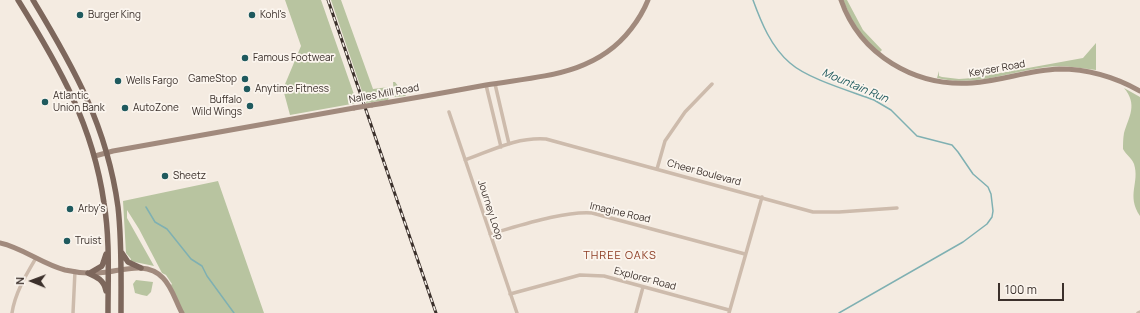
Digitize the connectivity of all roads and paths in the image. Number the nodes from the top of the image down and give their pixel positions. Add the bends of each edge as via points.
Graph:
1 (18, 0) edge
2 (33, 0) edge
3 (648, 0) edge
4 (842, 0) edge
5 (495, 84) junction
6 (712, 84) dead end
7 (486, 86) junction
8 (1140, 91) edge
9 (449, 112) dead end
10 (509, 144) junction
11 (501, 147) junction
12 (107, 153) junction
13 (95, 156) junction
14 (465, 160) junction
15 (657, 169) junction
16 (762, 197) junction
17 (897, 208) dead end
18 (490, 234) junction
19 (0, 242) edge
20 (120, 244) junction
21 (108, 246) junction
22 (745, 254) junction
23 (36, 258) junction
24 (121, 268) junction
25 (141, 268) junction
26 (74, 271) junction
27 (108, 272) junction
28 (89, 273) junction
29 (643, 287) junction
30 (510, 294) junction
31 (108, 298) junction
32 (729, 311) edge
33 (12, 313) edge
34 (73, 313) edge
35 (108, 313) edge
36 (121, 313) edge
37 (182, 313) edge
38 (517, 313) edge
39 (636, 313) edge

1 - 13 main road via 64,78 84,122
2 - 12 main road via 85,92
3 - 5 street, Nalles Mill Road via 627,34 613,48 595,60 564,72
4 - 8 street, Keyser Road via 852,24 874,51 901,69 922,77 972,83 1032,72 1072,70 1111,77
5 - 7 street, Nalles Mill Road
5 - 10 street
6 - 15 street via 685,112 665,141
7 - 11 street
7 - 12 street, Nalles Mill Road, bridge
9 - 14 street, Journey Loop
10 - 11 street, Cheer Boulevard
10 - 15 street, Cheer Boulevard via 533,138 546,139
11 - 14 street, Cheer Boulevard
12 - 13 street, Nalles Mill Road
12 - 20 main road via 118,206
13 - 21 main road via 104,204
14 - 18 street, Journey Loop
15 - 16 street, Cheer Boulevard
16 - 17 street, Cheer Boulevard via 813,212
16 - 22 street
18 - 22 street, Imagine Road via 584,212
18 - 30 street, Journey Loop
19 - 23 street
20 - 24 main road
20 - 25 main road via 126,261
21 - 27 main road
21 - 28 main road via 103,264
22 - 32 street
23 - 26 street via 59,268
23 - 33 street via 22,281
24 - 25 street
24 - 27 street
24 - 36 main road
25 - 37 street via 154,271 164,278
26 - 28 street
26 - 34 street
27 - 28 street
27 - 31 main road
28 - 31 main road via 102,281
29 - 30 street, Explorer Road via 604,276 580,275
29 - 32 street, Explorer Road
29 - 39 street
30 - 38 street, Journey Loop
31 - 35 main road

